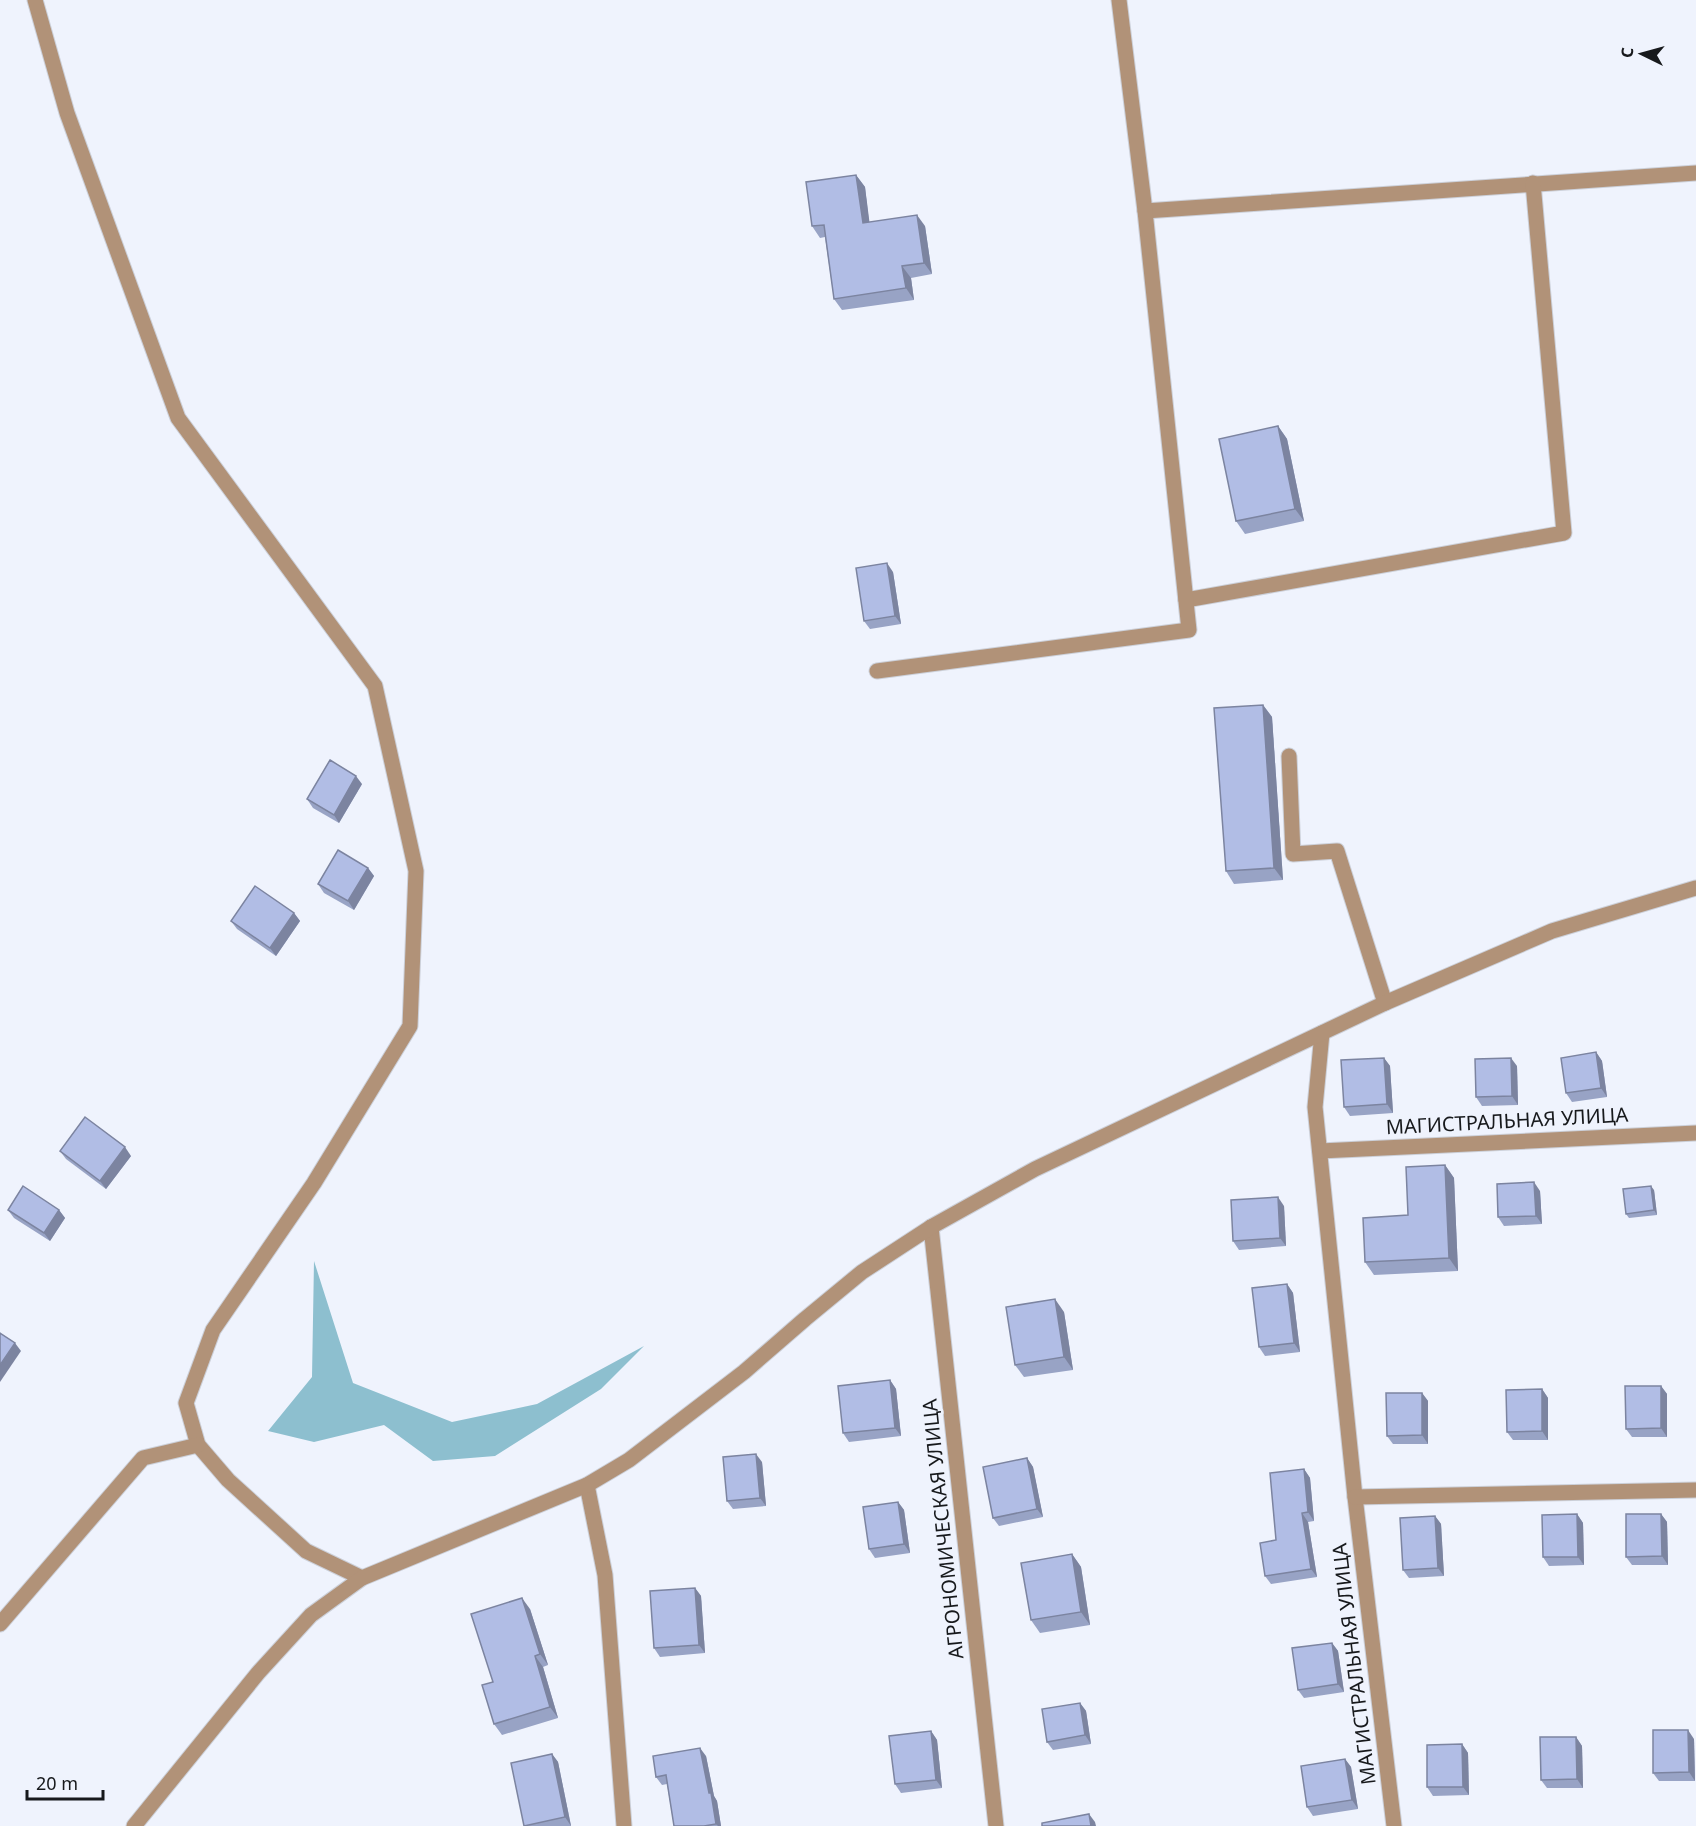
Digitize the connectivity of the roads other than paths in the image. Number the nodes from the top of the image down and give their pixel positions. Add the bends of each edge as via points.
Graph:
1 (35, 0) edge
2 (1119, 0) edge
3 (1696, 172) edge
4 (1533, 183) junction
5 (1145, 211) junction
6 (1186, 600) junction
7 (877, 671) dead end
8 (1289, 756) dead end
9 (1696, 888) edge
10 (1384, 1002) junction
11 (1322, 1033) junction
12 (1696, 1133) edge
13 (1320, 1151) junction
14 (931, 1227) junction
15 (198, 1445) junction
16 (586, 1485) junction
17 (1696, 1490) edge
18 (1355, 1497) junction
19 (362, 1578) junction
20 (0, 1624) edge
21 (135, 1826) edge
22 (624, 1826) edge
23 (996, 1826) edge
24 (1394, 1826) edge

1 - 15 street via 67,113 178,418 375,686 416,871 410,1026 314,1183 213,1330 186,1403
2 - 5 street
3 - 4 street
4 - 5 street
4 - 6 street via 1564,533
5 - 6 street
6 - 7 street via 1189,630
8 - 10 street via 1293,854 1338,851
9 - 10 street via 1552,931
10 - 11 street
11 - 13 street, МАГИСТРАЛЬНАЯ УЛИЦА via 1316,1107
11 - 14 street via 1035,1169
12 - 13 street, МАГИСТРАЛЬНАЯ УЛИЦА
13 - 18 street, МАГИСТРАЛЬНАЯ УЛИЦА
14 - 16 street via 862,1272 744,1372 629,1460
14 - 23 street, АГРОНОМИЧЕСКАЯ УЛИЦА
15 - 19 street via 228,1480 306,1551
15 - 20 street via 143,1458
16 - 19 street
16 - 22 street via 605,1575
17 - 18 street
18 - 24 street, МАГИСТРАЛЬНАЯ УЛИЦА
19 - 21 street via 311,1615

